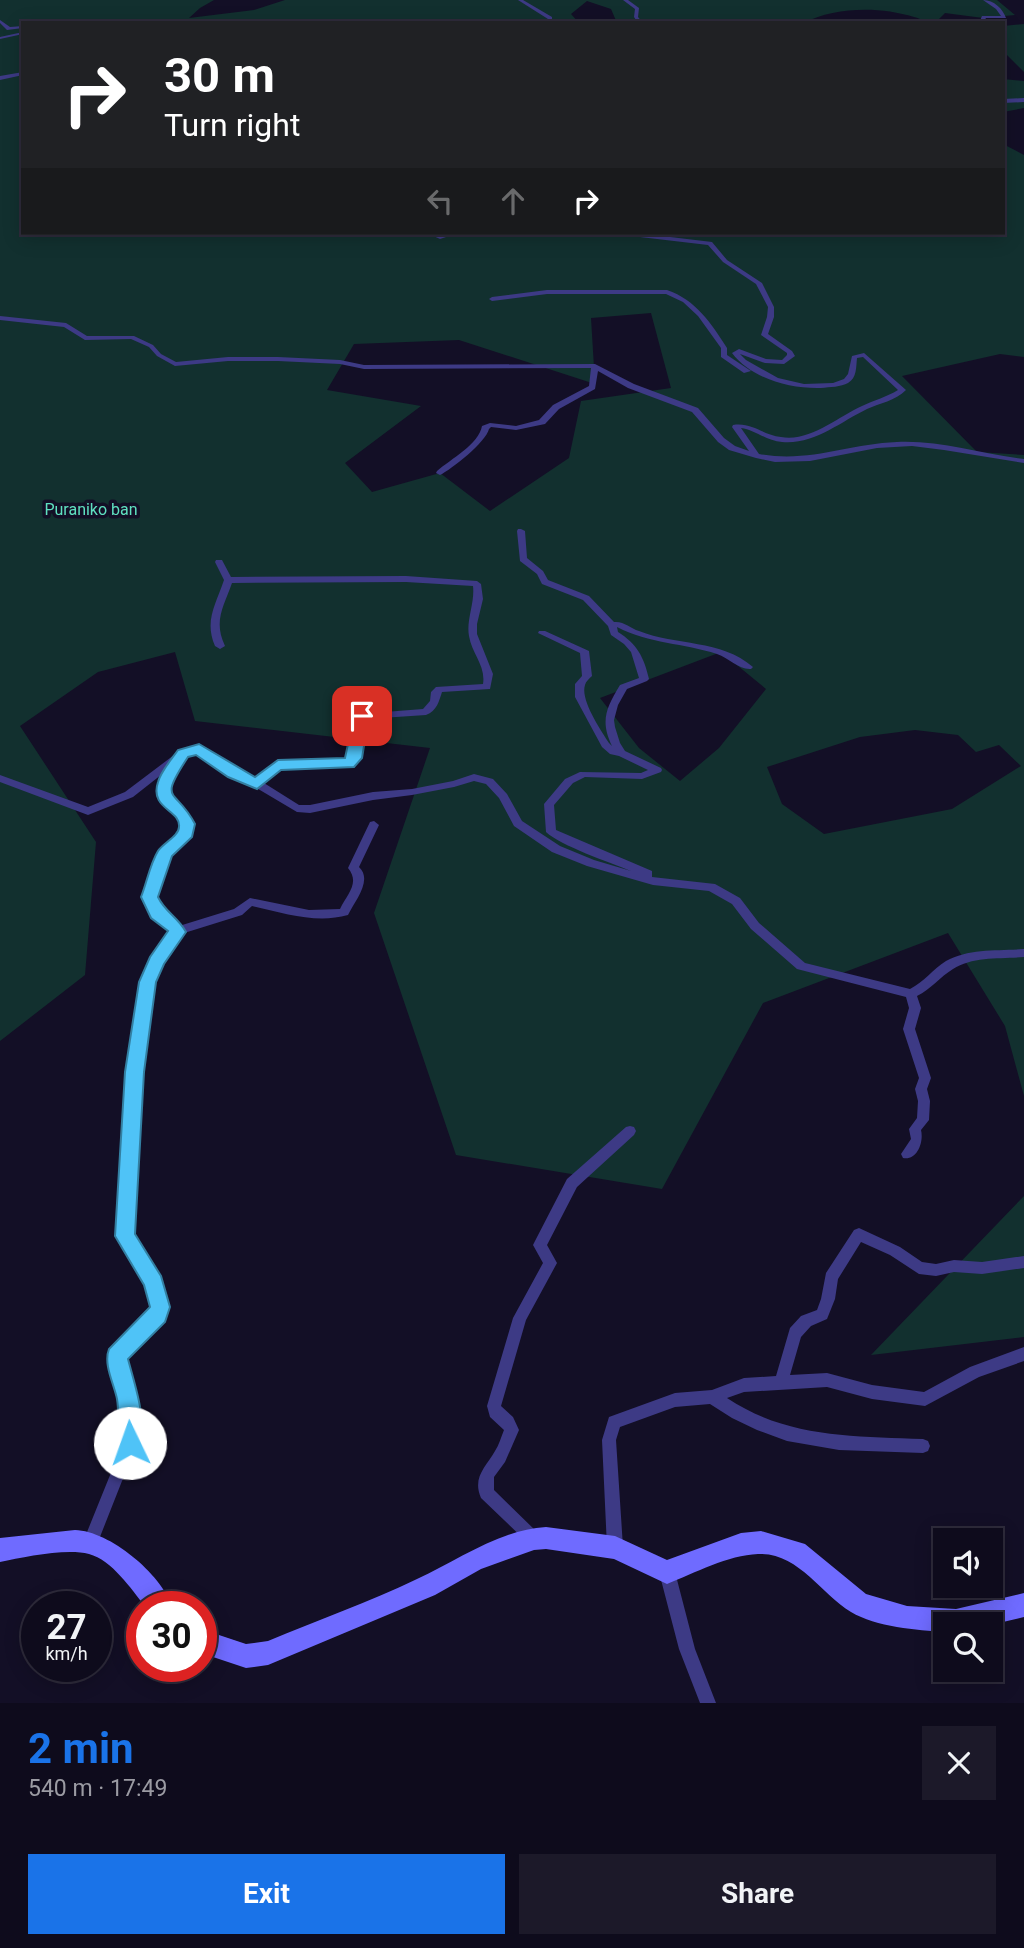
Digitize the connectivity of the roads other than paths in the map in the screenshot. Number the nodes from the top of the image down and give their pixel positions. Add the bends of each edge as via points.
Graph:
1 (520, 0) edge
2 (625, 0) edge
3 (985, 0) edge
4 (0, 21) edge
5 (550, 21) edge
6 (639, 21) edge
7 (982, 21) edge
8 (21, 27) edge
9 (21, 33) edge
10 (0, 37) edge
11 (21, 73) edge
12 (0, 78) edge
13 (1024, 100) edge
14 (1005, 102) edge
15 (640, 235) edge
16 (492, 299) dead end
17 (0, 317) edge
18 (595, 366) junction
19 (776, 380) junction
20 (756, 456) junction
21 (1024, 461) edge
22 (440, 473) dead end
23 (521, 531) dead end
24 (219, 562) dead end
25 (228, 580) junction
26 (612, 625) junction
27 (542, 634) dead end
28 (220, 646) dead end
29 (748, 667) dead end
30 (621, 753) junction
31 (183, 754) junction
32 (0, 778) edge
33 (257, 783) junction
34 (374, 825) dead end
35 (647, 879) junction
36 (177, 932) junction
37 (1024, 953) edge
38 (911, 994) junction
39 (630, 1131) dead end
40 (906, 1154) dead end
41 (1024, 1262) edge
42 (1024, 1354) edge
43 (781, 1382) junction
44 (712, 1397) junction
45 (923, 1446) dead end
46 (534, 1539) junction
47 (91, 1542) junction
48 (615, 1548) junction
49 (0, 1550) edge
50 (667, 1572) junction
51 (149, 1591) edge
52 (1024, 1605) edge
53 (217, 1646) edge
54 (708, 1703) edge

1 - 5 street
2 - 6 street via 637,9
3 - 7 street via 1004,17 984,17
4 - 8 street via 9,29
9 - 10 street
11 - 12 street
13 - 14 street
15 - 19 street via 710,243 725,261 759,283 771,311 764,335 791,356 784,362 765,361 744,351 736,353 743,362
16 - 19 street via 547,292 657,290 675,295 704,316 724,348 726,360
17 - 18 street via 58,323 85,338 132,337 175,364 239,359 319,360 364,367
18 - 20 street via 631,386 695,410 721,440
18 - 22 street via 592,387 556,407 542,422 516,428 490,425 464,455
19 - 20 street via 804,386 842,384 852,374 854,358 864,355 902,390 825,430 792,440 736,427
20 - 21 street via 799,461 895,444 958,448
23 - 26 street via 523,559 545,582 586,598
24 - 25 street
25 - 28 street via 214,619 213,634
25 - 33 street via 406,579 477,584 474,639 485,657 486,687 439,689 426,712 362,716 349,763 278,765
26 - 29 street via 721,652
26 - 30 street via 614,633 640,656 644,679 623,687 613,705 608,722
27 - 30 street via 584,651 587,676 580,684 580,697 605,745
30 - 35 street via 657,770 642,776 584,774 569,781 549,804 551,832 648,874
31 - 32 street via 135,791 89,811
31 - 33 street via 199,749 233,773
31 - 36 street via 163,790 167,803 182,814 187,833 165,853 150,897 157,913
33 - 35 street via 297,808 310,809 474,777 489,781 518,822 556,849
34 - 36 street via 353,868 360,881 344,912 330,916 250,902 238,912
35 - 38 street via 711,887 736,901 755,926 801,966
36 - 47 street via 156,962 141,1014 125,1236 153,1282 160,1307 117,1356 128,1401 130,1443
37 - 38 street via 983,953 968,958 942,970 925,988
38 - 40 street via 915,1008 909,1029 925,1078 923,1120 915,1129 917,1140
39 - 46 street via 572,1183 540,1245 550,1263 520,1318 494,1406 512,1430 488,1474 486,1493
41 - 43 street via 982,1268 919,1268 859,1234 831,1278 822,1314 806,1321 795,1334
42 - 43 street via 925,1399 827,1380
43 - 44 street via 744,1385
44 - 45 street via 736,1414 808,1440
44 - 48 street via 675,1400 614,1422 609,1440
46 - 48 street
46 - 53 street via 475,1560 427,1587 268,1653 246,1656
47 - 49 street via 49,1542
47 - 51 street via 138,1577
48 - 50 street
50 - 52 street via 761,1542 797,1552 860,1604 907,1618 956,1621
50 - 54 street via 687,1649

